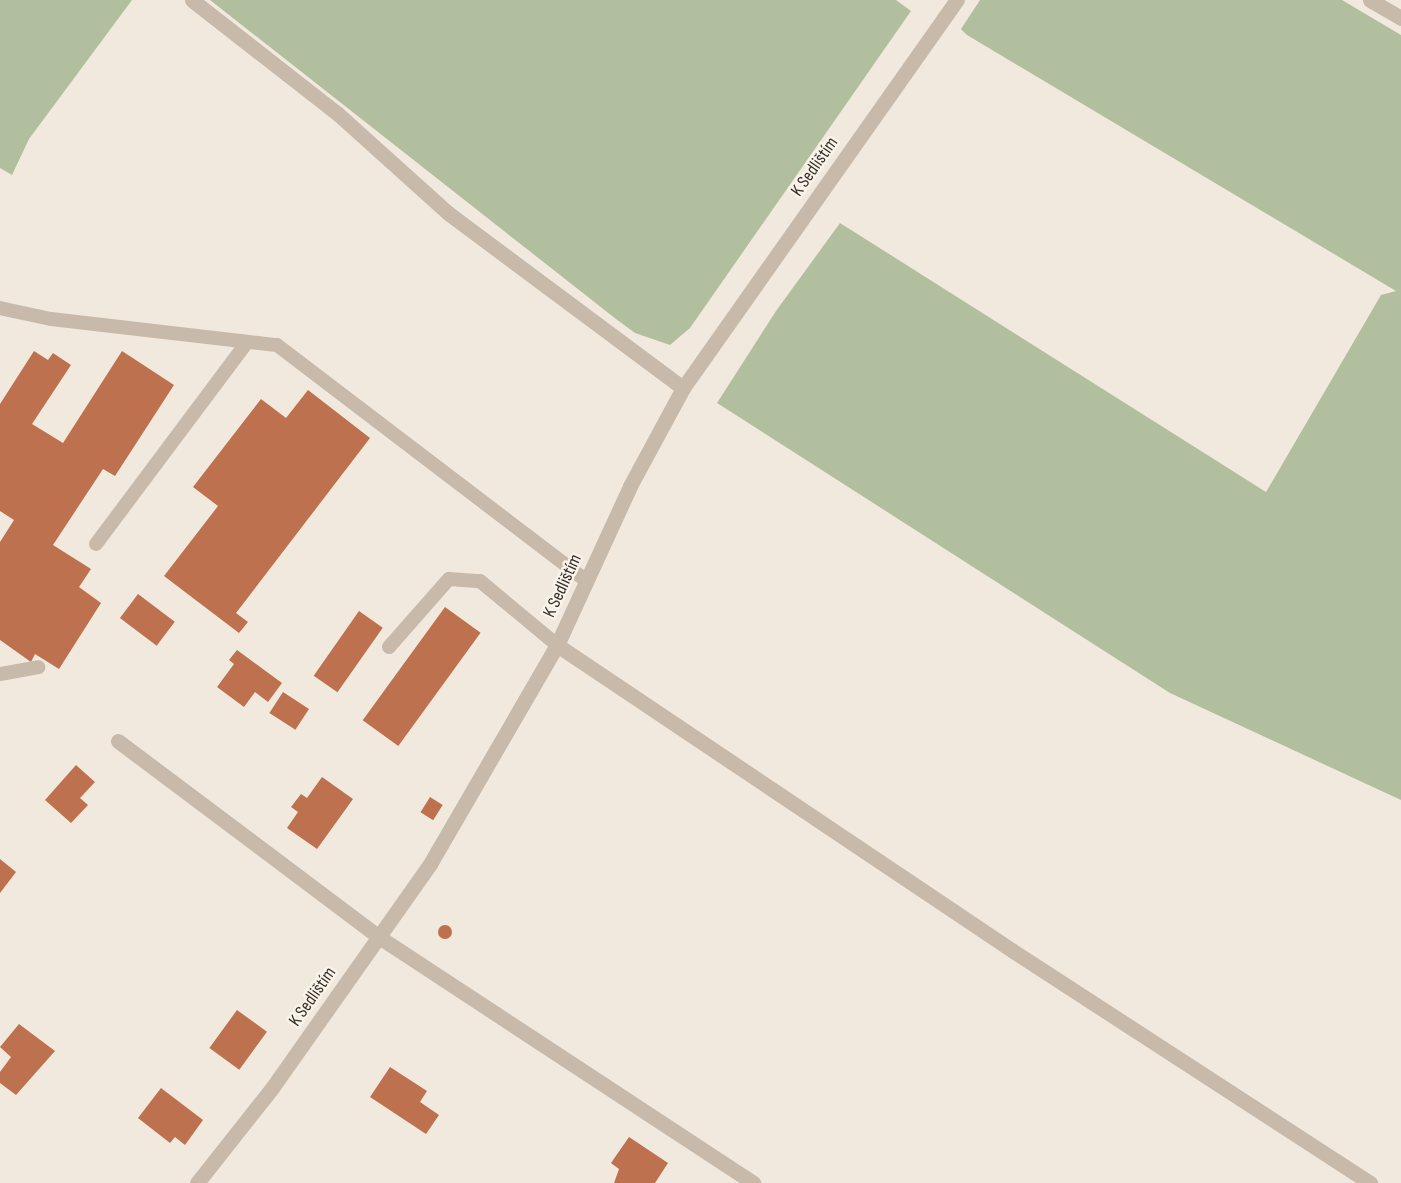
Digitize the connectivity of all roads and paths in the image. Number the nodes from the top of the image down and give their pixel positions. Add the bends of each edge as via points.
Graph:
1 (192, 0) edge
2 (957, 0) edge
3 (1370, 0) edge
4 (1401, 18) edge
5 (0, 308) edge
6 (247, 342) junction
7 (683, 388) junction
8 (96, 544) dead end
9 (587, 581) junction
10 (557, 645) junction
11 (389, 647) dead end
12 (38, 667) dead end
13 (0, 674) edge
14 (118, 741) dead end
15 (379, 938) junction
16 (197, 1183) edge
17 (753, 1183) edge
18 (1370, 1183) edge

1 - 7 street via 338,114 448,213
2 - 7 street, K Sedlištím
3 - 4 street
5 - 6 lane via 51,319
6 - 8 lane
6 - 9 lane via 277,345
7 - 9 street, K Sedlištím via 630,486
9 - 10 street, K Sedlištím
10 - 11 lane via 480,581 449,579
10 - 15 street, K Sedlištím via 458,819
10 - 18 street via 1013,951
12 - 13 lane
14 - 15 street
15 - 16 street, K Sedlištím via 272,1088
15 - 17 street

